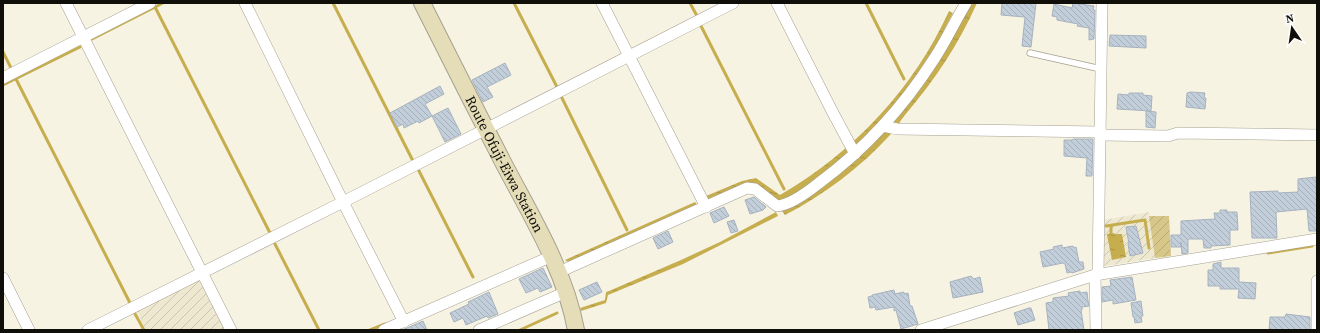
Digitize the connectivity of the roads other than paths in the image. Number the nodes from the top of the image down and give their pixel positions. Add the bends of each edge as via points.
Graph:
1 (66, 3) edge
2 (150, 3) edge
3 (245, 3) edge
4 (422, 3) edge
5 (602, 3) edge
6 (733, 3) edge
7 (778, 3) edge
8 (955, 3) edge
9 (966, 3) edge
10 (1102, 3) edge
11 (960, 13) junction
12 (84, 38) junction
13 (1030, 53) dead end
14 (630, 56) junction
15 (1101, 69) junction
16 (3, 78) edge
17 (883, 126) junction
18 (485, 128) junction
19 (1101, 133) junction
20 (1317, 135) edge
21 (853, 149) junction
22 (343, 202) junction
23 (706, 207) junction
24 (1317, 239) edge
25 (552, 256) junction
26 (202, 272) junction
27 (559, 272) junction
28 (1097, 275) junction
29 (3, 278) edge
30 (1317, 281) edge
31 (566, 292) junction
32 (404, 322) junction
33 (29, 330) edge
34 (88, 330) edge
35 (232, 330) edge
36 (384, 330) edge
37 (479, 330) edge
38 (576, 330) edge
39 (921, 330) edge
40 (1096, 330) edge
41 (1317, 330) edge

1 - 12 street
2 - 12 street
3 - 22 street
4 - 18 main road, Route Ofuji-Eiwa Station
5 - 14 street
6 - 14 street
7 - 21 street
8 - 11 street
9 - 11 street
10 - 15 street
11 - 17 street via 934,59
12 - 16 street
12 - 26 street
13 - 15 lane
14 - 18 street
14 - 23 street
15 - 19 street
17 - 19 street via 897,129
17 - 21 street
18 - 22 street
18 - 25 main road, Route Ofuji-Eiwa Station
19 - 20 street via 1168,136 1178,133
19 - 28 street
21 - 23 street via 835,172 783,206 777,206 750,188
22 - 26 street
22 - 32 street
23 - 27 street
24 - 28 street
25 - 27 main road, Route Ofuji-Eiwa Station
25 - 32 street
26 - 34 street
26 - 35 street
27 - 31 main road, Route Ofuji-Eiwa Station
28 - 39 street
28 - 40 street
29 - 33 street
30 - 41 street
31 - 37 street
31 - 38 main road, Route Ofuji-Eiwa Station
32 - 36 street

